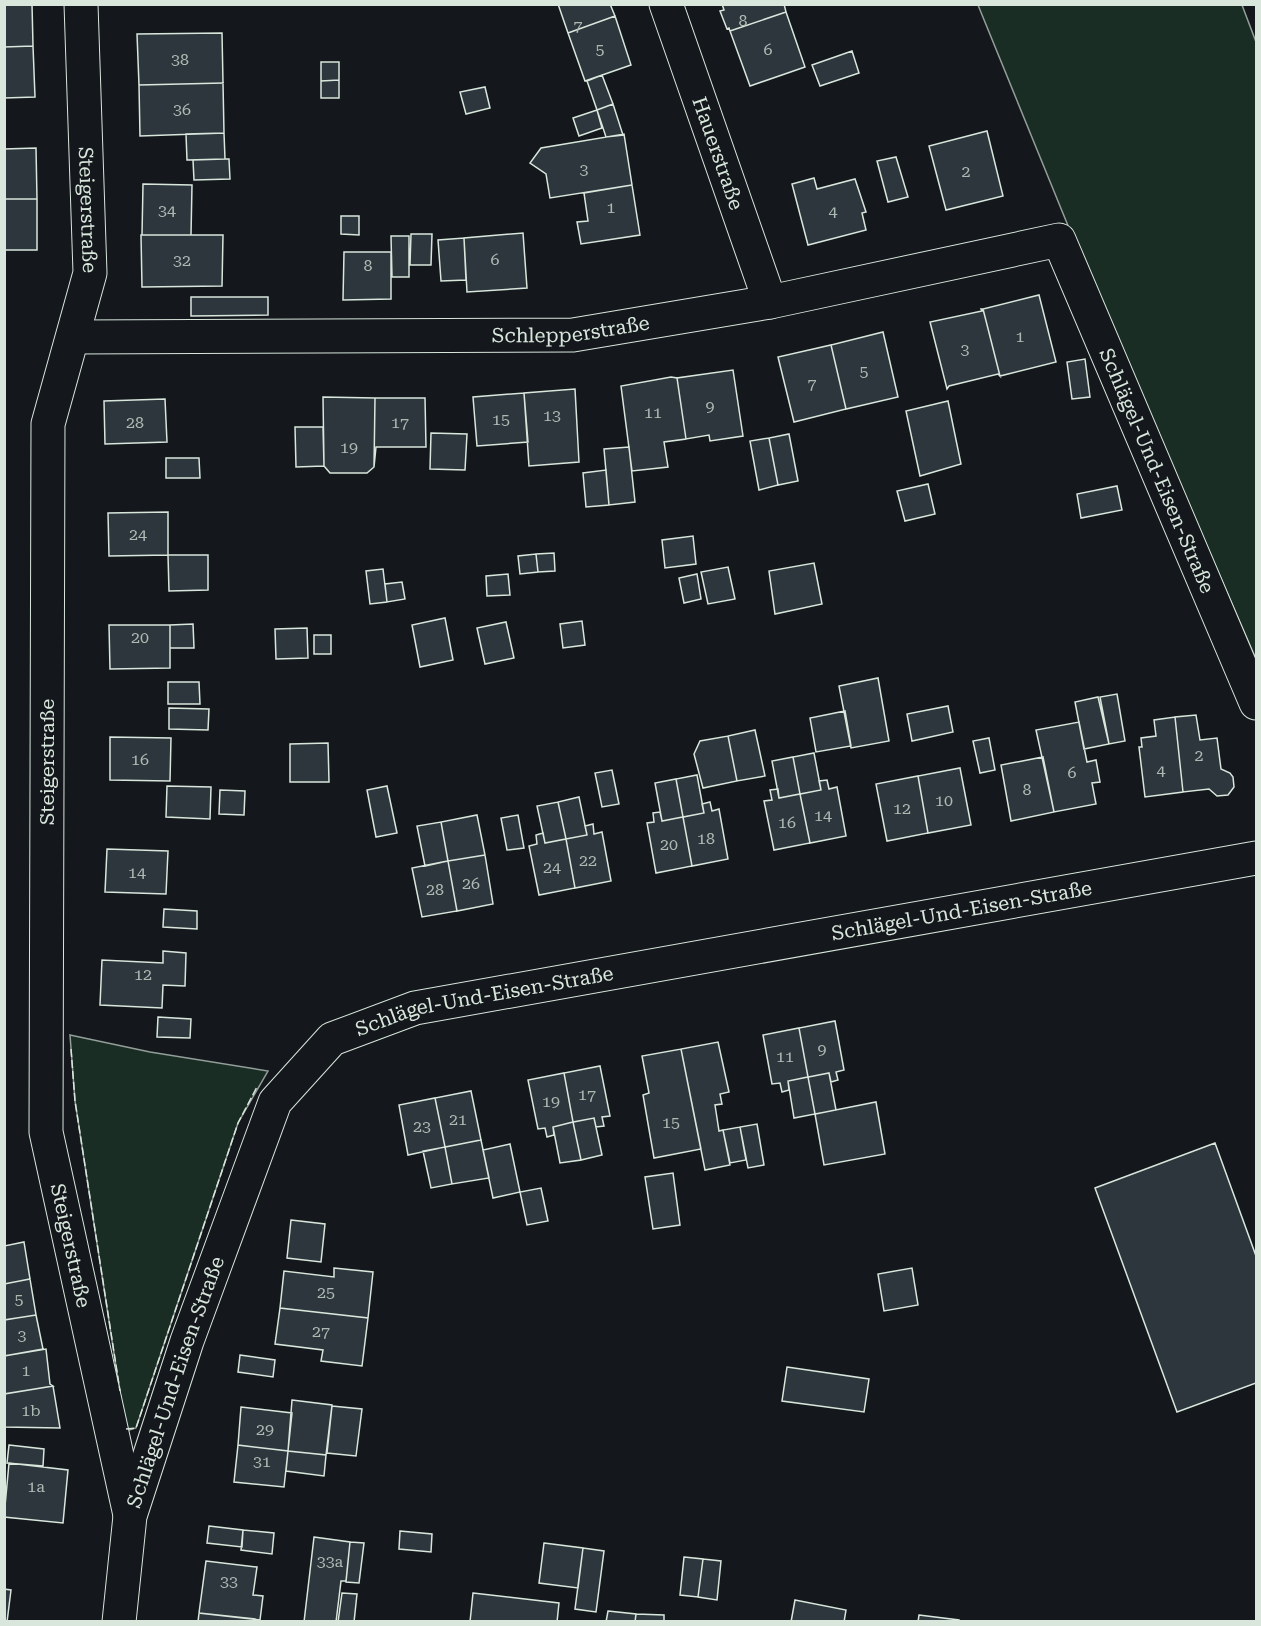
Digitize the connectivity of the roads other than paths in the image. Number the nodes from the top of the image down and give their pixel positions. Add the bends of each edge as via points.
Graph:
1 (81, 4) edge
2 (666, 4) edge
3 (1059, 240) joint
4 (770, 302) junction
5 (73, 337) junction
6 (1257, 703) edge
7 (1257, 858) edge
8 (130, 1516) junction
9 (119, 1622) edge

1 - 5 street, Steigerstraße via 90,273
2 - 4 street, Hauerstraße
3 - 4 street, Schlepperstraße
3 - 6 street, Schlägel-Und-Eisen-Straße
4 - 5 street, Schlepperstraße via 573,335
5 - 8 street, Steigerstraße via 48,424 46,1132
7 - 8 street, Schlägel-Und-Eisen-Straße via 415,1008 332,1039 275,1102 188,1341
8 - 9 street, Schlägel-Und-Eisen-Straße

